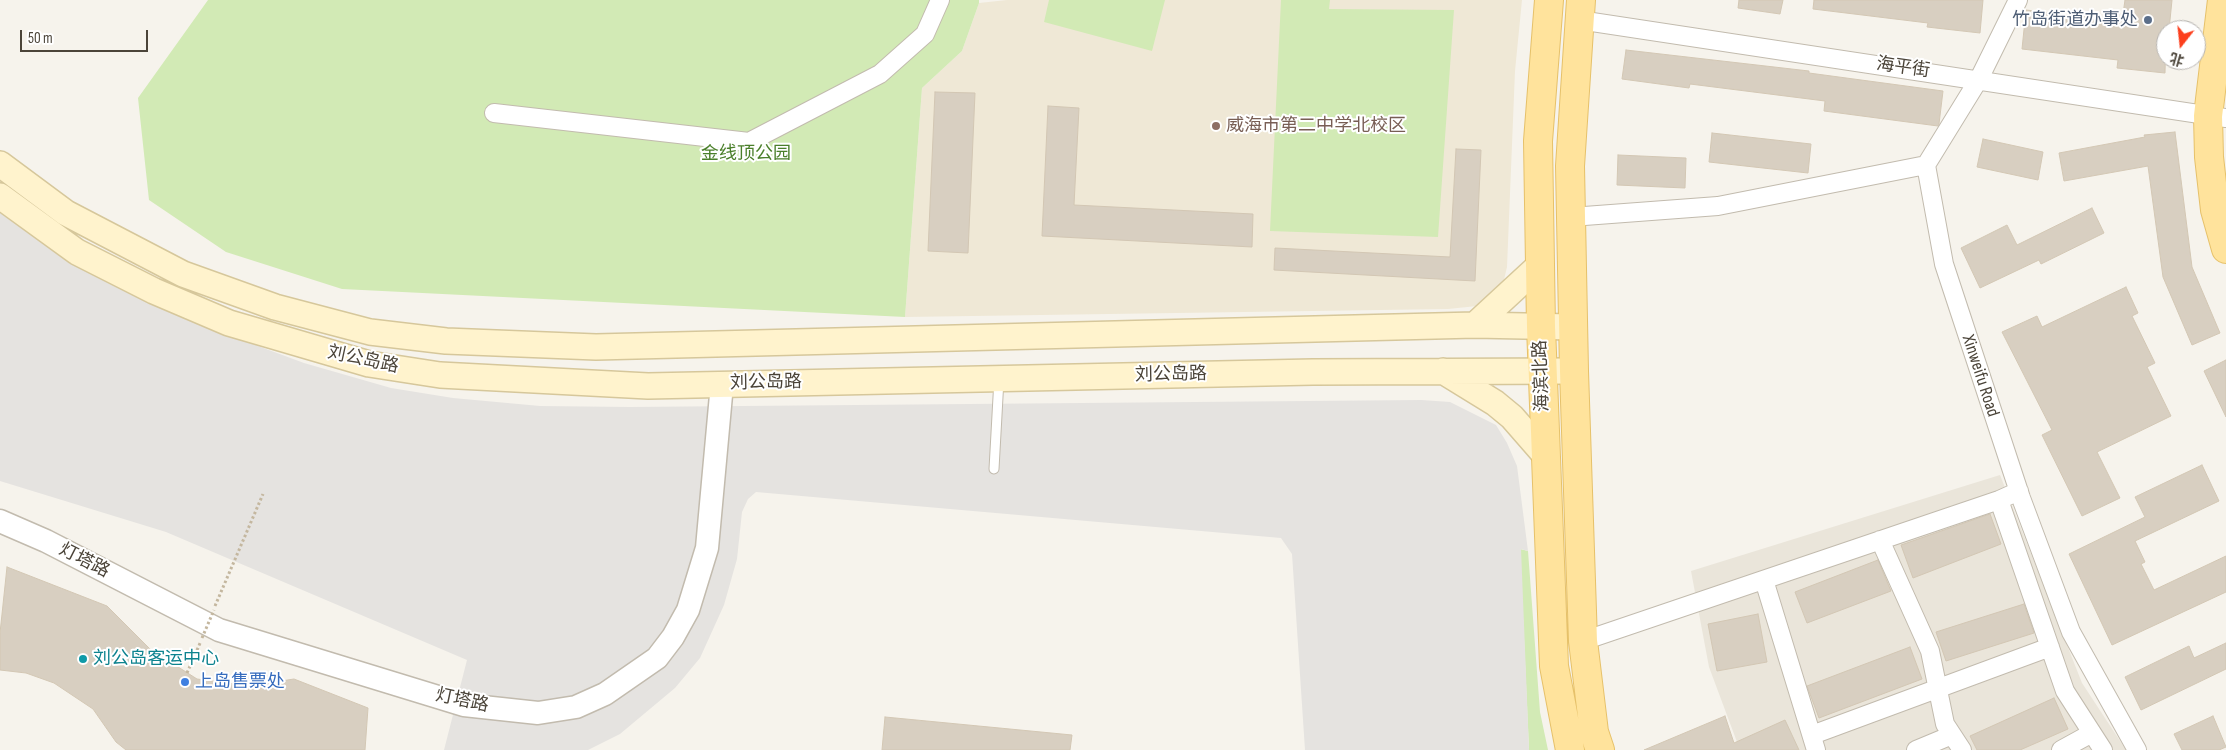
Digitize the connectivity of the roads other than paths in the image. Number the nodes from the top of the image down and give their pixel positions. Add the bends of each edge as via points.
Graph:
1 (940, 0) edge
2 (1549, 0) edge
3 (2018, 0) edge
4 (2222, 0) edge
5 (1580, 10) edge
6 (1979, 79) junction
7 (494, 113) dead end
8 (2217, 117) edge
9 (0, 164) edge
10 (1926, 165) junction
11 (0, 196) edge
12 (1571, 217) junction
13 (2226, 249) edge
14 (1540, 265) junction
15 (1475, 325) junction
16 (1541, 327) junction
17 (1573, 328) junction
18 (1443, 370) junction
19 (1542, 371) junction
20 (1574, 371) junction
21 (999, 379) junction
22 (722, 384) junction
23 (1546, 456) junction
24 (994, 469) dead end
25 (2019, 490) junction
26 (1999, 500) junction
27 (0, 521) edge
28 (1880, 540) junction
29 (1764, 580) junction
30 (1583, 641) junction
31 (2050, 647) junction
32 (1937, 689) junction
33 (2092, 733) junction
34 (1952, 735) junction
35 (1814, 742) edge
36 (1570, 750) edge
37 (1600, 750) edge
38 (1916, 750) edge
39 (1962, 750) edge
40 (2061, 750) edge
41 (2103, 750) edge
42 (2136, 750) edge

1 - 7 street via 925,34 880,74 749,142
2 - 14 main road, 海滨北路 via 1540,105
3 - 6 street
4 - 8 main road
5 - 6 street, 海平街
5 - 12 main road, 海滨北路 via 1570,166
6 - 8 street, 海平街
6 - 10 street
8 - 13 main road via 2209,157 2214,210
9 - 15 main road, 刘公岛路 via 66,212 183,274 275,306 370,332 446,341 606,347
10 - 12 street via 1718,206
10 - 25 street, Xinweifu Road via 1944,264
11 - 22 main road, 刘公岛路 via 77,252 154,291 229,323 369,364 440,375 648,386
12 - 17 main road, 海滨北路
14 - 15 main road
14 - 16 main road, 海滨北路
15 - 16 main road, 刘公岛路
16 - 17 main road, 刘公岛路
16 - 19 main road, 海滨北路
17 - 20 main road, 海滨北路
18 - 19 main road, 刘公岛路
18 - 21 main road, 刘公岛路
18 - 23 main road via 1512,417
19 - 20 main road, 刘公岛路
19 - 23 main road, 海滨北路
20 - 30 main road, 海滨北路
21 - 22 main road, 刘公岛路
21 - 24 lane
22 - 27 street, 灯塔路 via 707,548 688,610 657,658 605,694 576,707 538,713 464,705 219,630 46,541
23 - 36 main road, 海滨北路 via 1554,666
25 - 26 street
25 - 42 street, Xinweifu Road via 2071,632
26 - 28 street
26 - 31 street
28 - 29 street
28 - 32 street via 1930,651
29 - 30 street
29 - 35 street
30 - 37 main road, 海滨北路 via 1594,732
31 - 32 street
31 - 33 street via 2065,691
32 - 34 street via 1944,724
32 - 35 street
33 - 40 street
33 - 41 street
34 - 38 street
34 - 39 street

